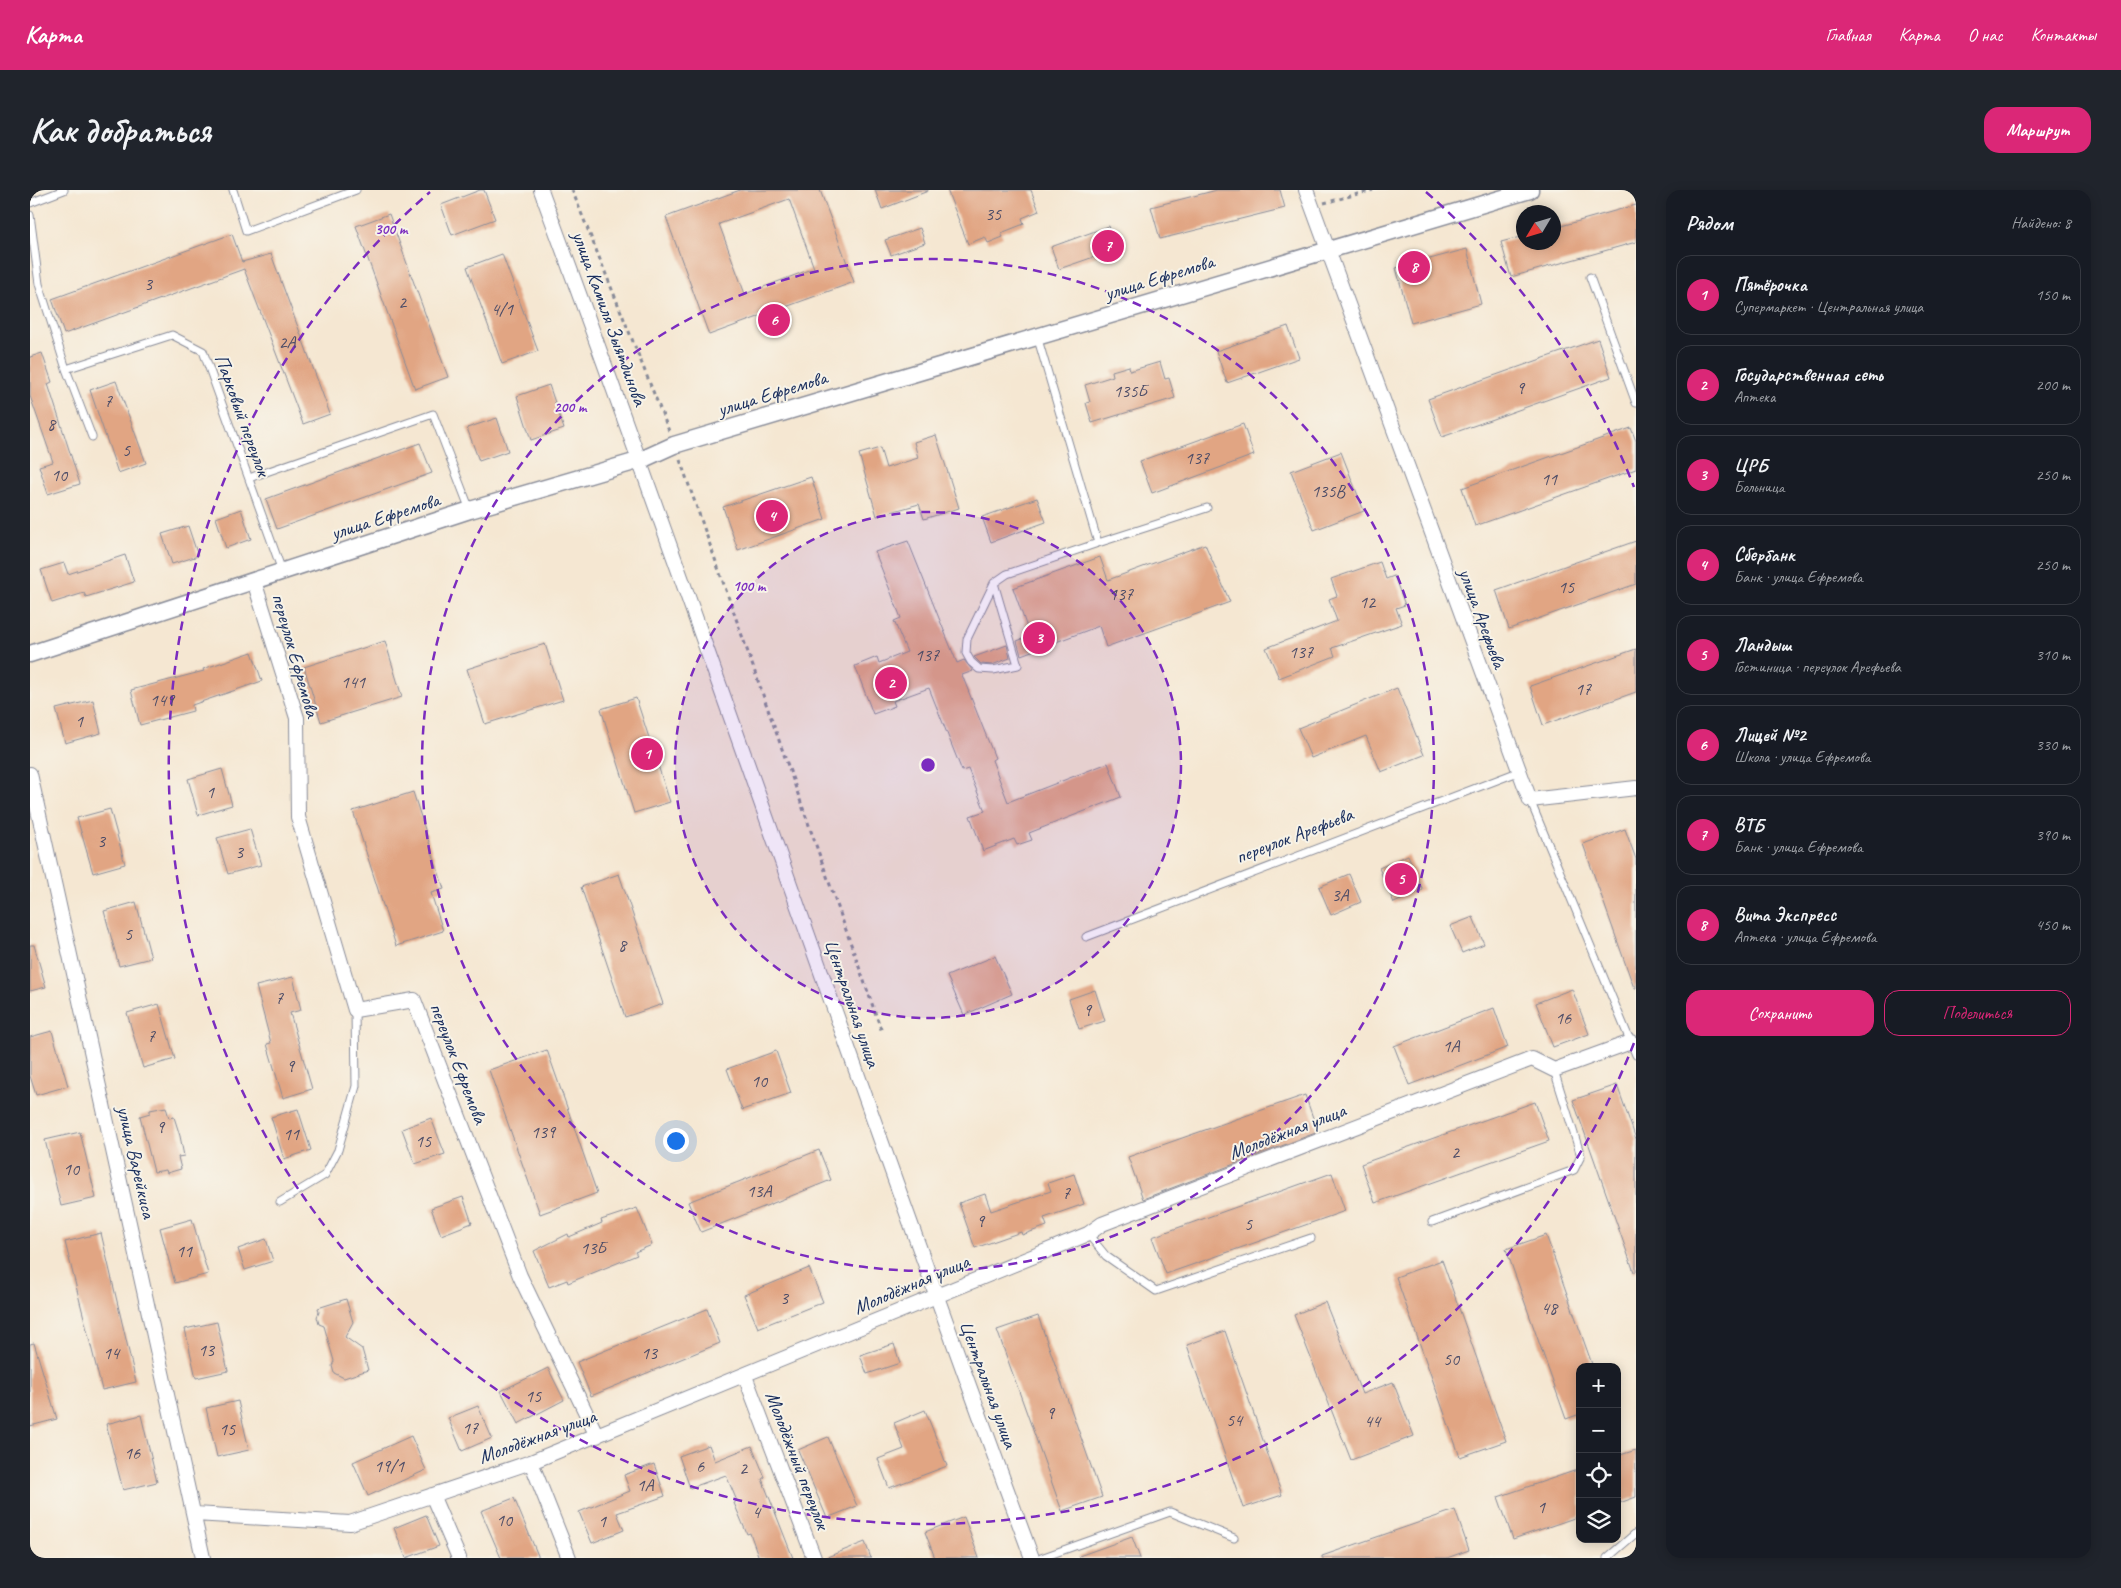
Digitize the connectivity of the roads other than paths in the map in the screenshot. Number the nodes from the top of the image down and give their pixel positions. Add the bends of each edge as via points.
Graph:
1 (64, 190) edge
2 (233, 190) edge
3 (356, 190) edge
4 (541, 190) edge
5 (1306, 190) edge
6 (1530, 190) edge
7 (30, 203) edge
8 (30, 215) edge
9 (1327, 249) junction
10 (1590, 277) dead end
11 (1037, 336) junction
12 (66, 369) junction
13 (1636, 403) edge
14 (92, 436) dead end
15 (641, 460) junction
16 (249, 478) junction
17 (1207, 508) dead end
18 (470, 510) junction
19 (1098, 543) junction
20 (282, 572) junction
21 (254, 581) junction
22 (994, 583) junction
23 (30, 654) edge
24 (1518, 772) junction
25 (30, 774) edge
26 (1636, 788) edge
27 (1530, 800) junction
28 (1086, 936) dead end
29 (355, 1010) junction
30 (1633, 1048) edge
31 (1554, 1070) junction
32 (280, 1202) dead end
33 (1432, 1222) dead end
34 (1088, 1234) junction
35 (1310, 1238) dead end
36 (935, 1295) junction
37 (745, 1376) junction
38 (597, 1436) junction
39 (531, 1462) junction
40 (432, 1494) junction
41 (195, 1514) junction
42 (1636, 1533) edge
43 (1234, 1538) dead end
44 (203, 1558) edge
45 (459, 1558) edge
46 (569, 1558) edge
47 (814, 1558) edge
48 (1032, 1558) edge
49 (1041, 1558) edge
50 (1607, 1558) edge

1 - 7 lane
2 - 3 lane via 246,231
4 - 15 street, улица Камиля Зыятдинова
5 - 9 street, улица Арефьева
6 - 9 street, улица Ефремова
8 - 12 lane via 39,284
9 - 11 street, улица Ефремова
9 - 24 street, улица Арефьева
10 - 13 lane
11 - 15 street, улица Ефремова via 674,445
11 - 19 lane
12 - 14 lane
12 - 16 lane, Парковый переулок via 172,335 203,351
15 - 18 street, улица Ефремова
15 - 36 street, Центральная улица
16 - 18 lane via 433,414
16 - 20 lane, Парковый переулок
17 - 19 lane
18 - 20 street, улица Ефремова
19 - 22 lane via 1007,574
20 - 21 street, улица Ефремова
21 - 23 street, улица Ефремова
21 - 29 street, переулок Ефремова via 297,718 298,816
22 - 22 lane via 967,639 966,653 979,669 1018,665
24 - 27 street, улица Арефьева
24 - 28 lane, переулок Арефьева
25 - 41 street, улица Варейкиса
26 - 27 street
27 - 30 lane, улица Арефьева
29 - 32 lane via 356,1086 338,1150 325,1175
29 - 38 street, переулок Ефремова via 414,1000 520,1276
30 - 31 street
31 - 33 lane via 1581,1156 1574,1170
31 - 34 street, Молодёжная улица via 1532,1059 1102,1224
34 - 35 lane via 1106,1256 1156,1291
34 - 36 street, Молодёжная улица
36 - 37 street, Молодёжная улица
36 - 48 street, Центральная улица
37 - 38 street, Молодёжная улица
37 - 47 street, Молодёжный переулок
38 - 39 street, Молодёжная улица
39 - 40 street, Молодёжная улица
39 - 46 street
40 - 41 street, Молодёжная улица via 350,1523
40 - 45 street
41 - 44 street, улица Варейкиса
42 - 50 lane
43 - 49 lane via 1170,1512

